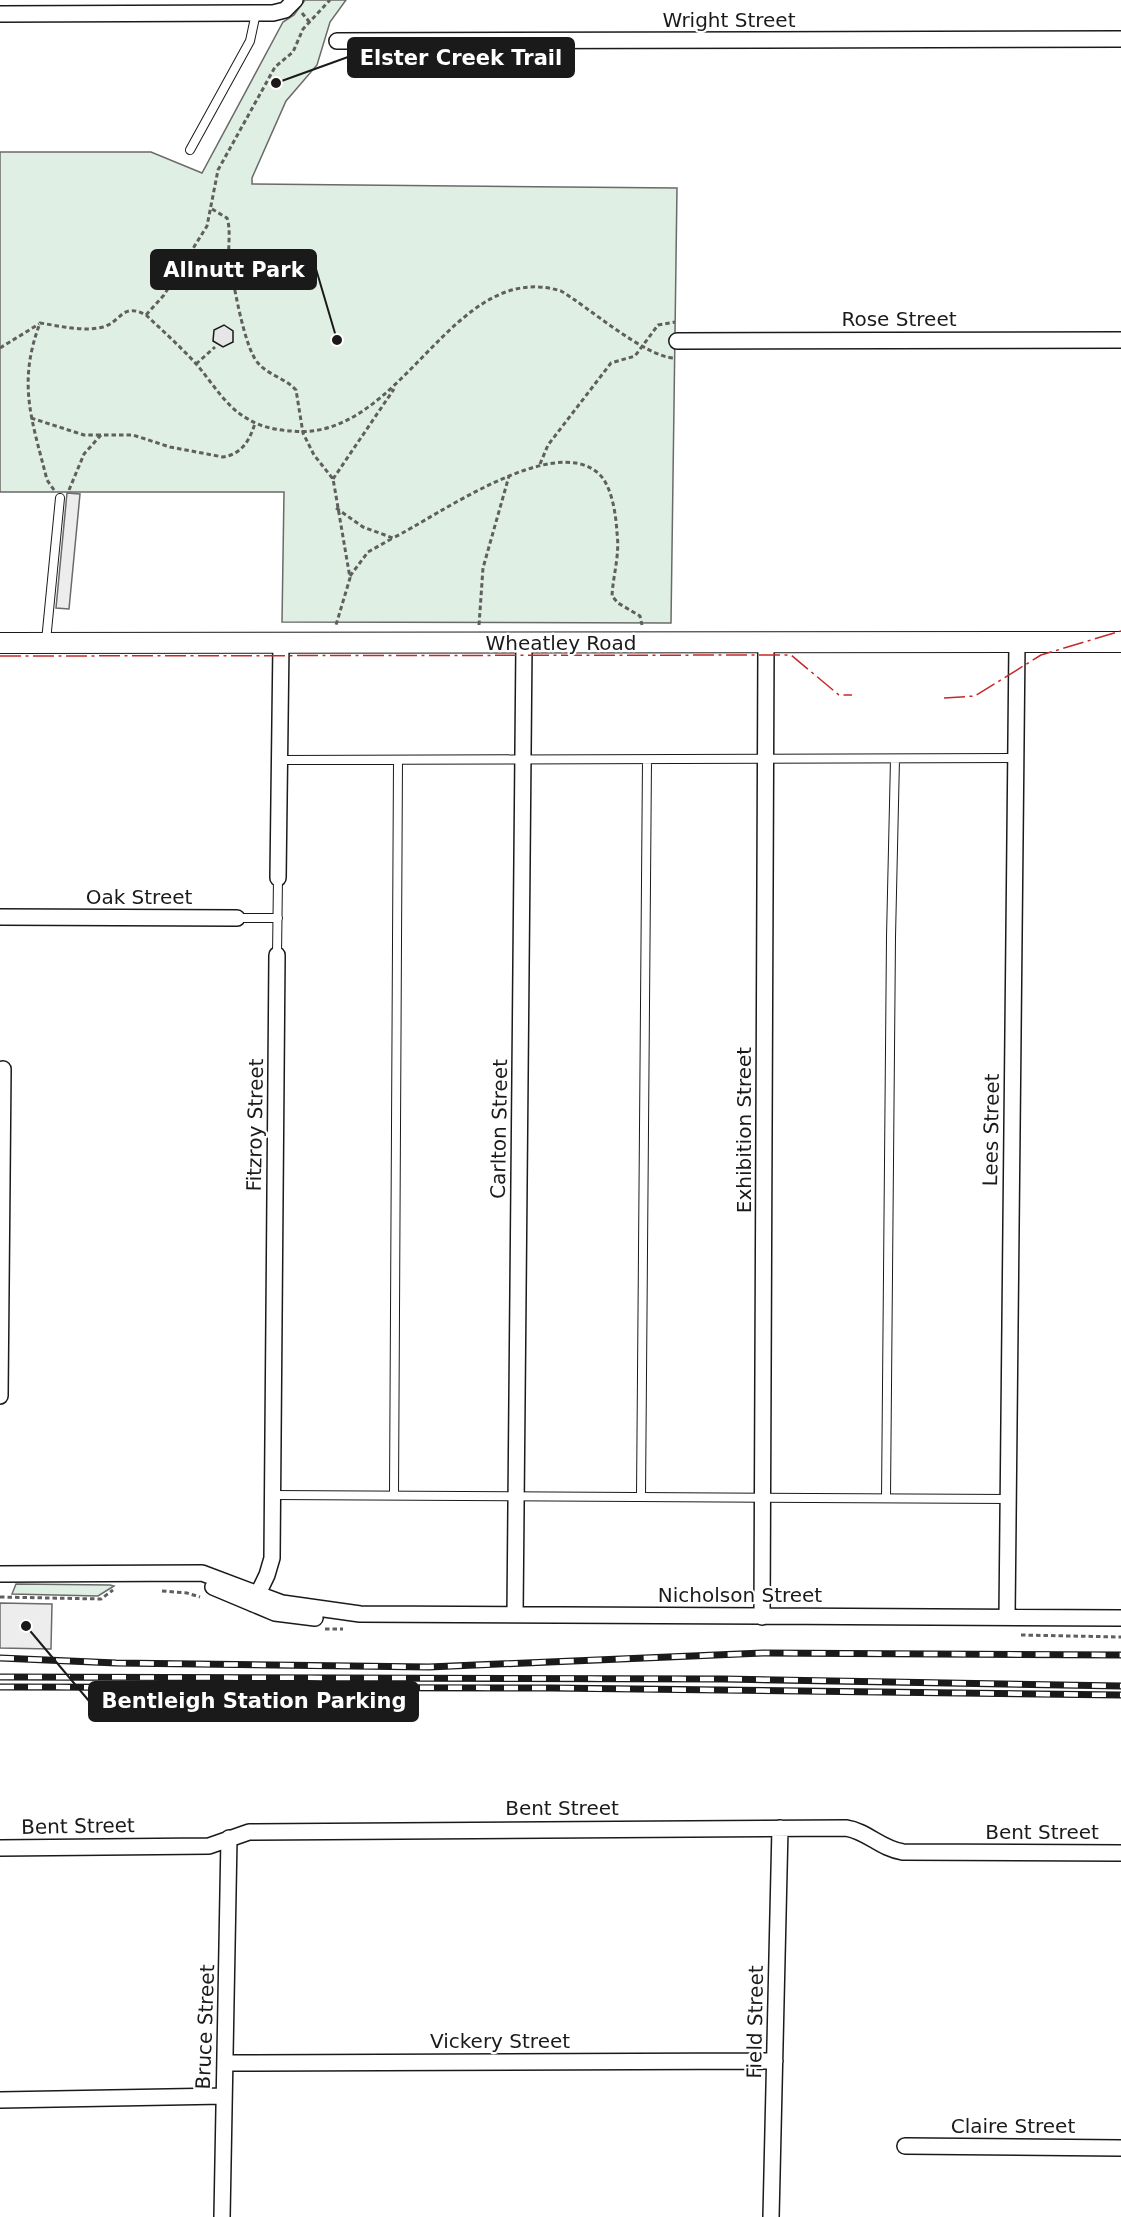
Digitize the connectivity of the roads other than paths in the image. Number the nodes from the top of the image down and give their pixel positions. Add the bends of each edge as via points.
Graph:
1 (294, 0) edge
2 (256, 13) junction
3 (0, 14) edge
4 (1121, 39) edge
5 (337, 41) dead end
6 (190, 150) dead end
7 (1121, 340) edge
8 (677, 341) dead end
9 (60, 498) road end
10 (1121, 642) edge
11 (0, 643) edge
12 (46, 643) junction
13 (281, 643) junction
14 (1017, 643) junction
15 (524, 644) junction
16 (766, 644) junction
17 (1016, 758) junction
18 (398, 759) junction
19 (766, 759) junction
20 (895, 759) junction
21 (280, 760) junction
22 (524, 760) junction
23 (647, 760) junction
24 (278, 878) joint
25 (0, 918) edge
26 (237, 918) joint
27 (278, 918) junction
28 (277, 956) joint
29 (3, 1069) dead end
30 (0, 1396) edge
31 (394, 1495) junction
32 (272, 1496) junction
33 (516, 1496) junction
34 (641, 1497) junction
35 (763, 1498) junction
36 (886, 1498) junction
37 (1009, 1499) junction
38 (0, 1574) edge
39 (255, 1598) junction
40 (515, 1615) junction
41 (762, 1617) junction
42 (1007, 1617) junction
43 (1121, 1618) edge
44 (780, 1828) junction
45 (229, 1838) junction
46 (0, 1848) edge
47 (1121, 1853) edge
48 (775, 2061) junction
49 (225, 2063) junction
50 (224, 2096) junction
51 (0, 2100) edge
52 (905, 2146) dead end
53 (1121, 2148) edge
54 (222, 2217) edge
55 (771, 2217) edge

1 - 2 street via 285,10
2 - 3 street
2 - 6 lane via 250,41
4 - 5 street, Wright Street
7 - 8 street, Rose Street
9 - 12 lane
10 - 14 street, Wheatley Road
11 - 12 street, Wheatley Road
12 - 13 street, Wheatley Road
13 - 15 street, Wheatley Road
13 - 21 street, Fitzroy Street
14 - 16 street, Wheatley Road
14 - 17 street, Lees Street
15 - 16 street, Wheatley Road
15 - 22 street, Carlton Street
16 - 19 street, Exhibition Street
17 - 20 lane
17 - 37 street, Lees Street
18 - 21 lane
18 - 22 lane
18 - 31 lane
19 - 20 lane
19 - 23 lane
19 - 35 street, Exhibition Street
20 - 36 lane
21 - 24 street, Fitzroy Street
22 - 23 lane
22 - 33 street, Carlton Street
23 - 34 lane
24 - 27 lane, Fitzroy Street
25 - 26 street, Oak Street
26 - 27 lane, Oak Street
27 - 28 lane, Fitzroy Street
28 - 32 street, Fitzroy Street
29 - 30 street
31 - 32 lane
31 - 33 lane
32 - 39 street, Fitzroy Street via 272,1558
33 - 34 lane
33 - 40 street, Carlton Street
34 - 35 lane
35 - 36 lane
35 - 41 street, Exhibition Street
36 - 37 lane
37 - 42 street, Lees Street
38 - 39 street, Nicholson Street via 163,1575
39 - 40 street, Nicholson Street via 288,1616
40 - 41 street, Nicholson Street
41 - 42 street, Nicholson Street
42 - 43 street, Nicholson Street
44 - 45 street, Bent Street via 249,1832
44 - 47 street, Bent Street via 853,1829 887,1849 903,1852
44 - 48 street, Field Street
45 - 46 street, Bent Street via 208,1845
45 - 49 street, Bruce Street
48 - 49 street, Vickery Street
48 - 55 street, Field Street
49 - 50 street, Bruce Street
50 - 51 street
50 - 54 street, Bruce Street
52 - 53 street, Claire Street

